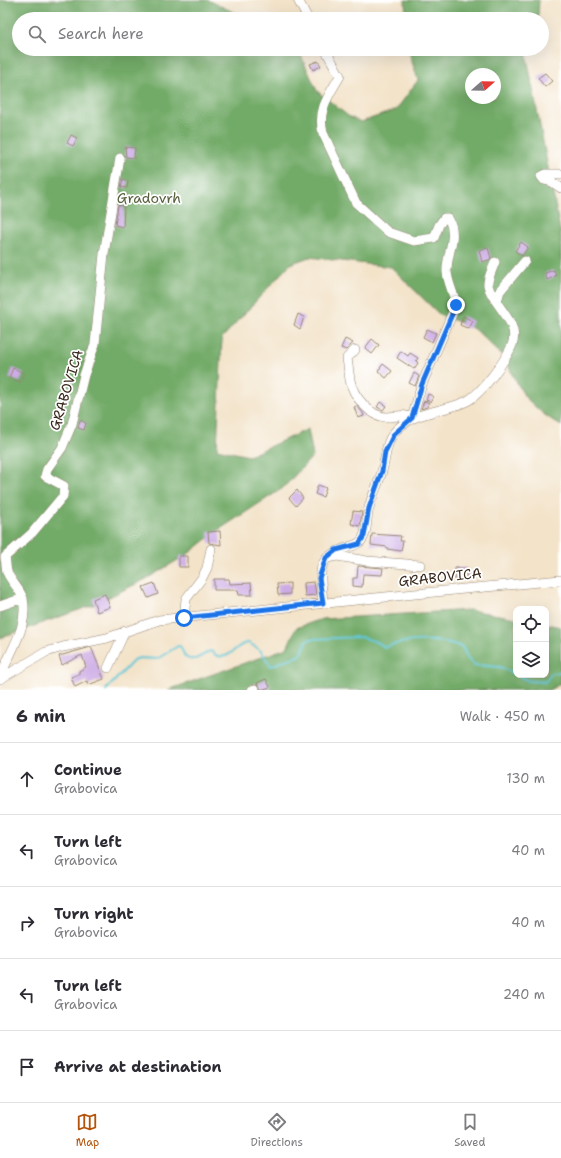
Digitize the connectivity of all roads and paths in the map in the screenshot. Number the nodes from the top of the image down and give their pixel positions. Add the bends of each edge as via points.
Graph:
1 (298, 0) edge
2 (304, 12) edge
3 (328, 56) edge
4 (120, 158) dead end
5 (560, 174) edge
6 (561, 188) edge
7 (525, 261) dead end
8 (495, 262) dead end
9 (497, 301) junction
10 (355, 350) dead end
11 (412, 418) junction
12 (211, 549) dead end
13 (326, 558) junction
14 (420, 565) dead end
15 (561, 580) edge
16 (23, 598) junction
17 (323, 603) junction
18 (0, 606) edge
19 (184, 618) junction
20 (125, 631) junction
21 (108, 668) dead end
22 (0, 678) edge

1 - 2 street
3 - 11 street via 340,76 323,108 323,133 356,203 388,232 414,241 434,238 444,218 451,222 453,241 447,270 448,284 454,292 456,305 422,384
4 - 16 street, GRABOVICA via 104,254 94,344 72,424 62,448 47,468 45,476 64,486 62,496 32,533 5,557 8,573
5 - 6 street via 541,176
7 - 9 street via 500,292
8 - 9 street via 488,284
9 - 11 street via 513,328 513,343 496,372 468,400
10 - 11 street via 347,358 350,381 356,395 376,415 401,415
11 - 13 street via 394,434 385,452 364,536 359,544 336,550
12 - 19 street via 207,568 186,599
13 - 14 street via 338,556
13 - 17 street via 319,578
15 - 17 street, GRABOVICA
16 - 18 street
16 - 22 street, GRABOVICA via 22,624 17,644
17 - 19 street, GRABOVICA
19 - 20 street, GRABOVICA via 159,620
20 - 21 street
20 - 22 street, GRABOVICA via 107,638 63,646 46,652

